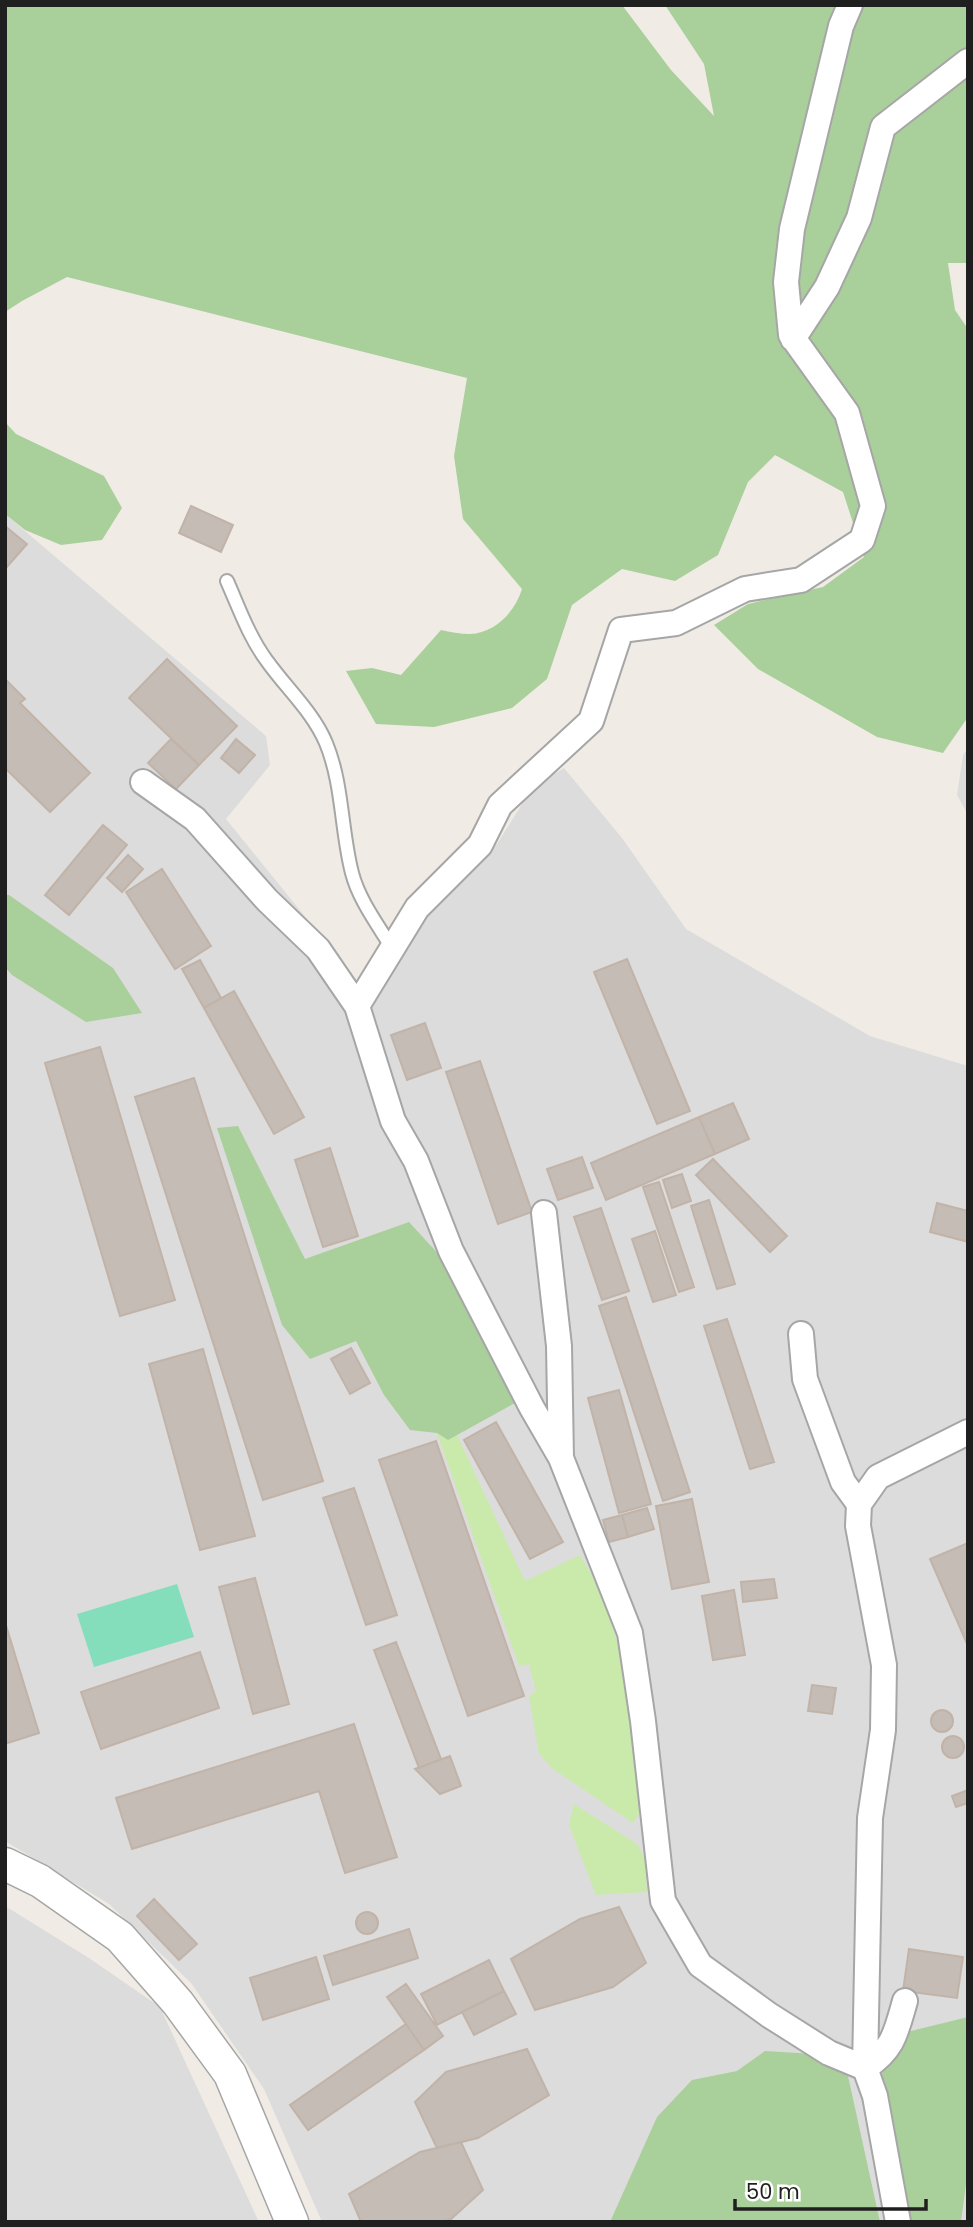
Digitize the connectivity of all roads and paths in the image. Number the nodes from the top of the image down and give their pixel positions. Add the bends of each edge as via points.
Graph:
1 (850, 5) edge
2 (968, 61) edge
3 (793, 339) junction
4 (227, 581) dead end
5 (143, 782) dead end
6 (392, 948) junction
7 (357, 1006) junction
8 (544, 1213) dead end
9 (802, 1334) dead end
10 (968, 1432) edge
11 (561, 1458) junction
12 (859, 1504) junction
13 (5, 1864) edge
14 (905, 2001) dead end
15 (865, 2068) junction
16 (292, 2222) edge
17 (898, 2222) edge

1 - 3 street via 792,229 786,282
2 - 3 street via 883,127 859,218 827,287
3 - 6 street via 847,413 873,506 862,540 801,580 745,589 676,623 621,630 591,721 500,805 480,845 417,908
4 - 6 lane via 267,662 305,708 325,742 353,875
5 - 7 street via 195,819 318,949
6 - 7 street
7 - 11 street via 393,1121 416,1161 451,1251
8 - 11 street via 559,1346
9 - 12 street via 805,1379 843,1482
10 - 12 street via 878,1477
11 - 15 street via 630,1633 663,1901 700,1965 829,2053
12 - 15 street via 858,1526 884,1665 883,1730 870,1818
13 - 16 street via 40,1881 120,1937 178,2003 230,2074
14 - 15 street via 896,2035 882,2057
15 - 17 street via 875,2096

